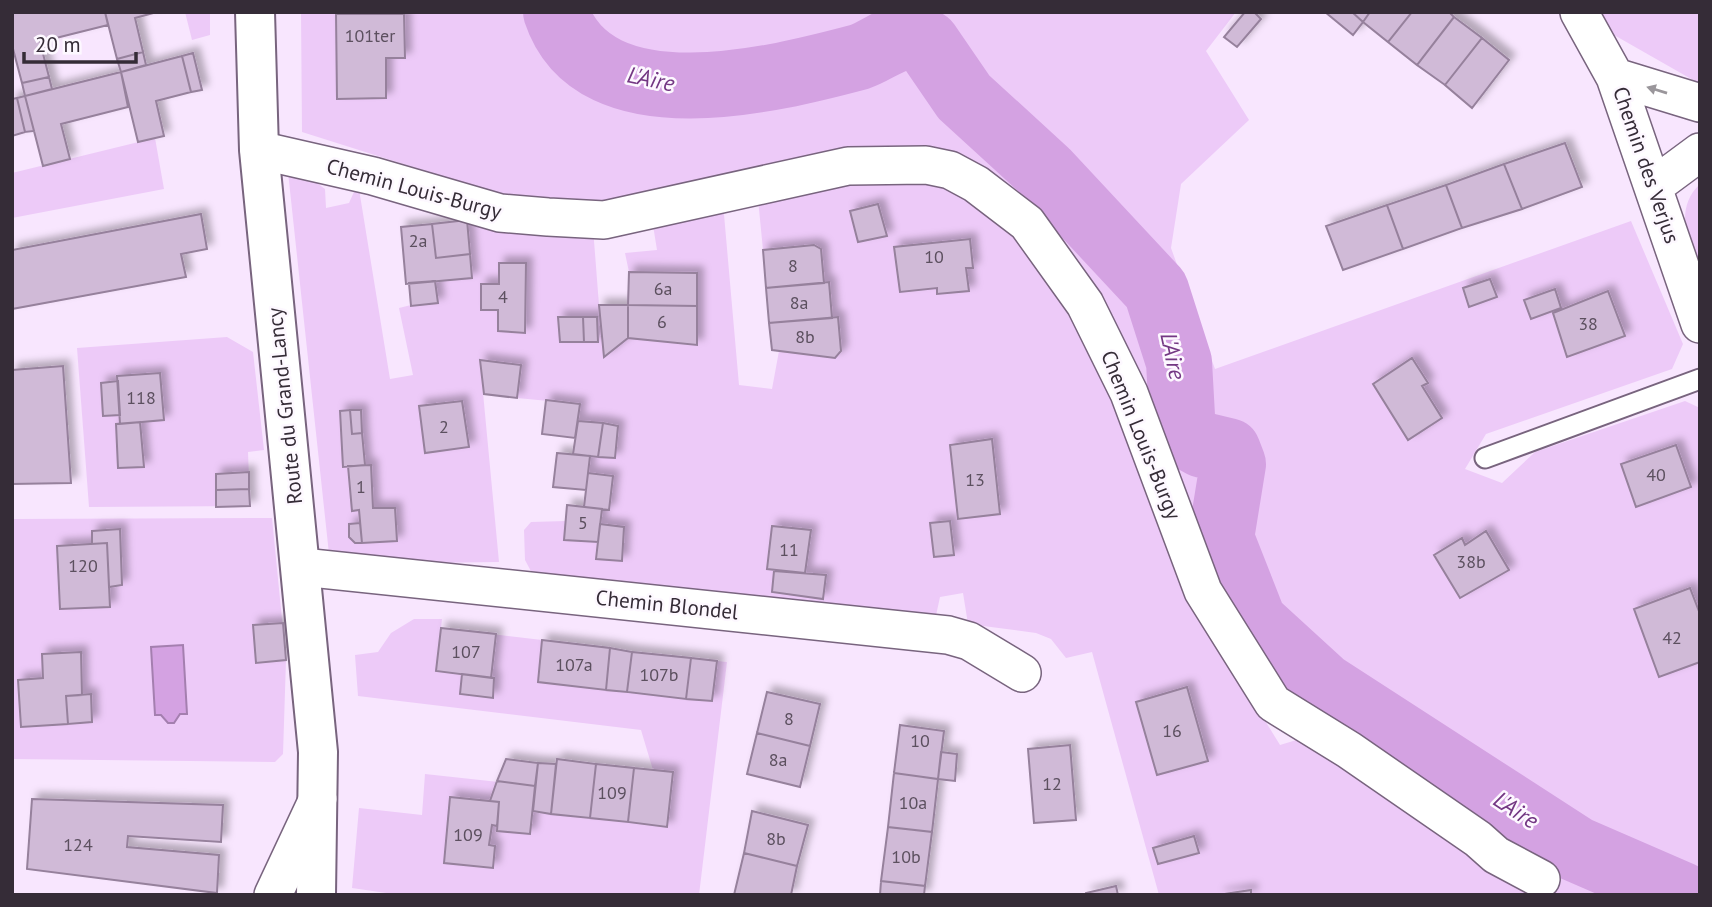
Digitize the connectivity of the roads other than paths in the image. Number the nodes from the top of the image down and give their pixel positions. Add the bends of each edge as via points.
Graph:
1 (255, 12) edge
2 (1579, 12) edge
3 (1615, 77) junction
4 (1700, 103) edge
5 (259, 150) junction
6 (1700, 152) edge
7 (1654, 186) junction
8 (1700, 324) edge
9 (1700, 379) edge
10 (1485, 458) dead end
11 (302, 567) junction
12 (1022, 673) dead end
13 (318, 799) junction
14 (1541, 879) dead end
15 (273, 895) edge
16 (316, 895) edge

1 - 5 street, Route du Grand-Lancy
2 - 3 street, Chemin des Verjus
4 -> 3 street
3 - 7 street, Chemin des Verjus
5 - 11 street, Route du Grand-Lancy
5 - 14 street, Chemin Louis-Burgy via 373,176 500,213 604,220 848,166 926,165 950,170 976,184 1027,223 1085,304 1129,393 1203,591 1273,703 1349,750 1496,855
6 - 7 street
7 - 8 street, Chemin des Verjus
9 - 10 lane
11 - 12 street, Chemin Blondel via 948,635 969,641
11 - 13 street, Route du Grand-Lancy
13 - 15 street, Route du Grand-Lancy
13 - 16 street, Route du Grand-Lancy

